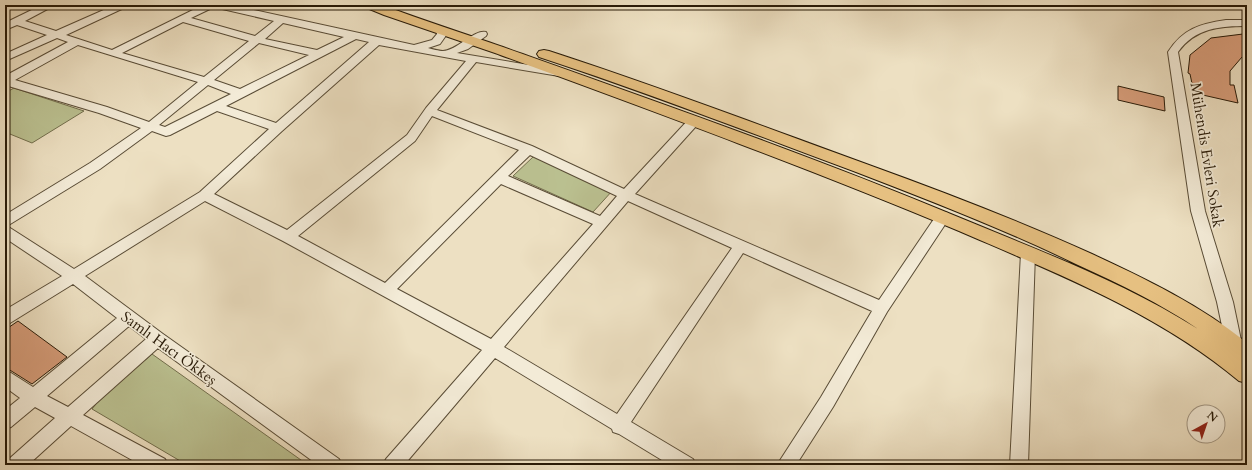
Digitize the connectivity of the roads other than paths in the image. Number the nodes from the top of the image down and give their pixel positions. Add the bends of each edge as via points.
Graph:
1 (50, 5) edge
2 (123, 5) edge
3 (211, 5) edge
4 (218, 5) edge
5 (371, 5) edge
6 (399, 5) edge
7 (182, 19) junction
8 (282, 19) junction
9 (16, 22) junction
10 (1247, 23) edge
11 (5, 27) edge
12 (441, 30) junction
13 (58, 34) junction
14 (354, 36) junction
15 (478, 37) junction
16 (257, 40) junction
17 (78, 41) junction
18 (377, 41) junction
19 (414, 48) junction
20 (113, 53) junction
21 (319, 54) junction
22 (444, 54) junction
23 (5, 58) edge
24 (472, 60) junction
25 (563, 73) junction
26 (5, 81) edge
27 (208, 81) junction
28 (242, 94) junction
29 (217, 107) junction
30 (430, 111) junction
31 (694, 121) junction
32 (150, 127) junction
33 (278, 128) junction
34 (528, 149) junction
35 (500, 178) junction
36 (626, 194) junction
37 (205, 195) junction
38 (943, 217) junction
39 (5, 222) edge
40 (602, 222) junction
41 (5, 231) edge
42 (288, 237) junction
43 (741, 245) junction
44 (1028, 253) junction
45 (72, 275) junction
46 (386, 291) junction
47 (882, 308) junction
48 (5, 318) edge
49 (128, 318) junction
50 (157, 339) junction
51 (494, 349) junction
52 (1241, 350) edge
53 (1247, 374) edge
54 (5, 378) edge
55 (32, 397) junction
56 (69, 416) junction
57 (5, 421) edge
58 (620, 426) junction
59 (16, 465) edge
60 (159, 465) edge
61 (333, 465) edge
62 (392, 465) edge
63 (687, 465) edge
64 (786, 465) edge
65 (1019, 465) edge

1 - 9 street
2 - 13 street
3 - 7 street
4 - 8 street
5 - 12 main road
6 - 15 main road
7 - 16 street
7 - 20 street
8 - 14 street
8 - 16 street
9 - 11 street
9 - 13 street
10 - 52 street, Mühendis Evleri Sokak via 1229,22 1206,26 1188,34 1173,52 1198,211
12 - 15 main road
12 - 19 street via 442,34 436,42
13 - 17 street
13 - 23 street
14 - 18 street
14 - 21 street
15 - 22 street via 464,47
15 - 25 main road
15 - 52 main road via 600,72 1012,226 1123,277 1173,304 1213,328
16 - 21 street
16 - 27 street
17 - 20 street
17 - 26 street
18 - 19 street
18 - 33 street
19 - 22 street
20 - 27 street
21 - 28 street
22 - 24 street
24 - 25 street
24 - 30 street
25 - 31 main road
26 - 32 street
27 - 28 street
27 - 32 street
28 - 29 street
29 - 32 street via 166,132
29 - 33 street
30 - 34 street
30 - 42 street via 412,138
31 - 36 street
31 - 38 main road
32 - 39 street via 95,166
33 - 37 street
34 - 35 street
34 - 36 street
35 - 40 street
35 - 46 street
36 - 40 street
36 - 43 street
37 - 42 street
37 - 45 street
38 - 44 main road
38 - 47 street
40 - 51 street
41 - 45 street, Samlı Hacı Ökkeş
42 - 46 street
43 - 47 street
43 - 58 street
44 - 53 main road via 1117,293 1177,325
44 - 65 street
45 - 48 street
45 - 49 street, Samlı Hacı Ökkeş
46 - 51 street
47 - 64 street via 827,402
49 - 50 street, Samlı Hacı Ökkeş
49 - 55 street
50 - 56 street
50 - 61 street, Samlı Hacı Ökkeş
51 - 58 street
51 - 62 street
54 - 55 street
55 - 56 street
55 - 57 street
56 - 59 street
56 - 60 street
58 - 63 street

